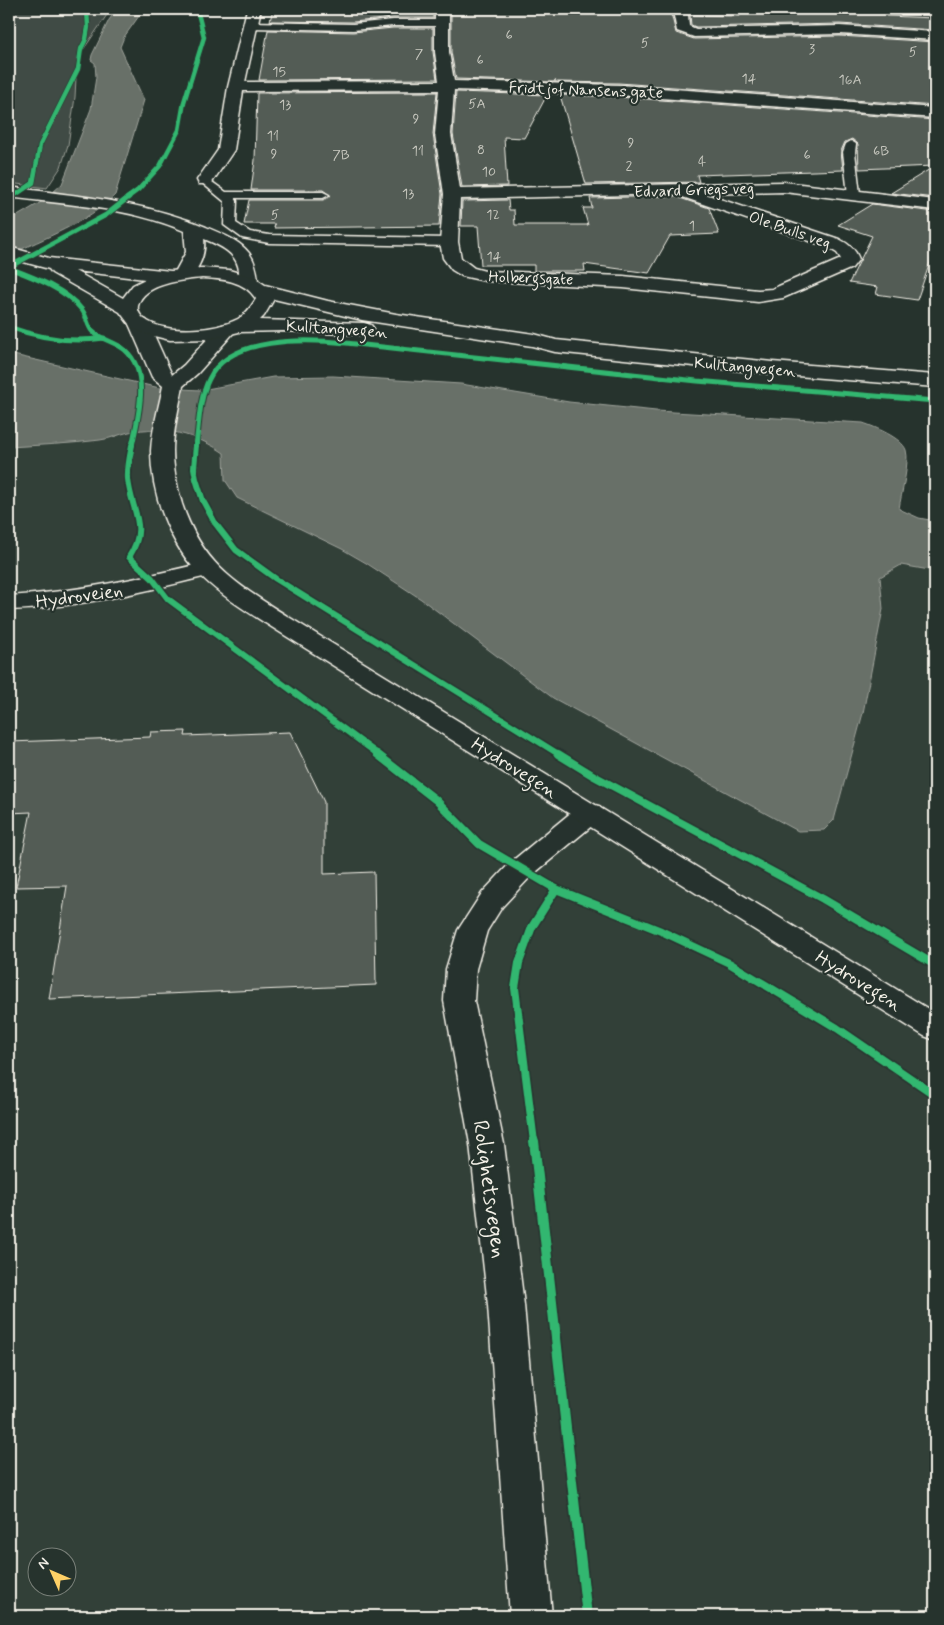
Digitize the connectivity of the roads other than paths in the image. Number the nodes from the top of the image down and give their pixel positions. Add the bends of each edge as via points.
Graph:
1 (254, 9) edge
2 (674, 9) edge
3 (442, 16) edge
4 (251, 25) junction
5 (935, 36) edge
6 (447, 85) junction
7 (236, 87) junction
8 (935, 113) edge
9 (851, 144) dead end
10 (205, 180) joint
11 (675, 189) junction
12 (9, 192) edge
13 (452, 194) junction
14 (854, 194) junction
15 (225, 195) junction
16 (323, 195) dead end
17 (935, 205) edge
18 (192, 227) junction
19 (449, 242) junction
20 (9, 252) edge
21 (48, 263) junction
22 (177, 275) junction
23 (255, 286) junction
24 (776, 294) joint
25 (134, 316) junction
26 (232, 328) junction
27 (555, 346) junction
28 (935, 381) edge
29 (173, 384) junction
30 (207, 569) junction
31 (9, 603) edge
32 (589, 813) junction
33 (935, 1028) edge
34 (531, 1616) edge

1 - 4 main road
2 - 5 main road via 681,15 682,28 694,33 840,30
3 - 4 lane via 353,27
3 - 6 main road, Holbergsgate via 442,52
4 - 7 main road
6 - 7 main road, Fridtjof Nansens gate
6 - 8 main road, Fridtjof Nansens gate via 665,92 836,108
6 - 13 main road, Holbergsgate via 443,134
7 - 10 main road via 226,150
9 - 14 lane
10 - 15 lane
11 - 13 main road, Edvard Griegs veg
11 - 14 main road, Edvard Griegs veg via 784,187
11 - 24 main road, Ole Bulls veg via 833,242 848,253 850,259 846,264
12 - 18 main road via 157,215
13 - 19 main road, Holbergsgate
14 - 17 main road, Edvard Griegs veg
15 - 16 lane
15 - 19 lane via 231,201 230,225 250,236
18 - 22 main road via 196,249 193,261
18 - 23 main road via 222,241 242,256
19 - 24 main road, Holbergsgate via 452,258 458,266 485,276 597,280 758,296
20 - 21 main road
21 - 22 main road
21 - 25 main road, Kulltangvegen
22 - 23 main road, Kulltangvegen via 220,274
22 - 25 main road via 152,282 139,290 130,300
23 - 26 main road via 265,299 262,309 253,318
23 - 27 main road, Kulltangvegen via 296,300 357,314 534,340
25 - 26 main road, Kulltangvegen via 169,333 197,334
25 - 29 main road via 162,377
26 - 27 main road, Kulltangvegen via 283,325 343,327 530,347
26 - 29 main road
27 - 28 main road, Kulltangvegen
29 - 30 main road, Hydrovegen via 162,451 168,495 183,535
30 - 31 main road, Hydroveien via 130,588
30 - 32 main road, Hydrovegen via 228,587 322,648
32 - 33 main road, Hydrovegen
32 - 34 main road, Rolighetsvegen via 521,869 492,900 473,930 462,969 459,1001 487,1144 506,1305

